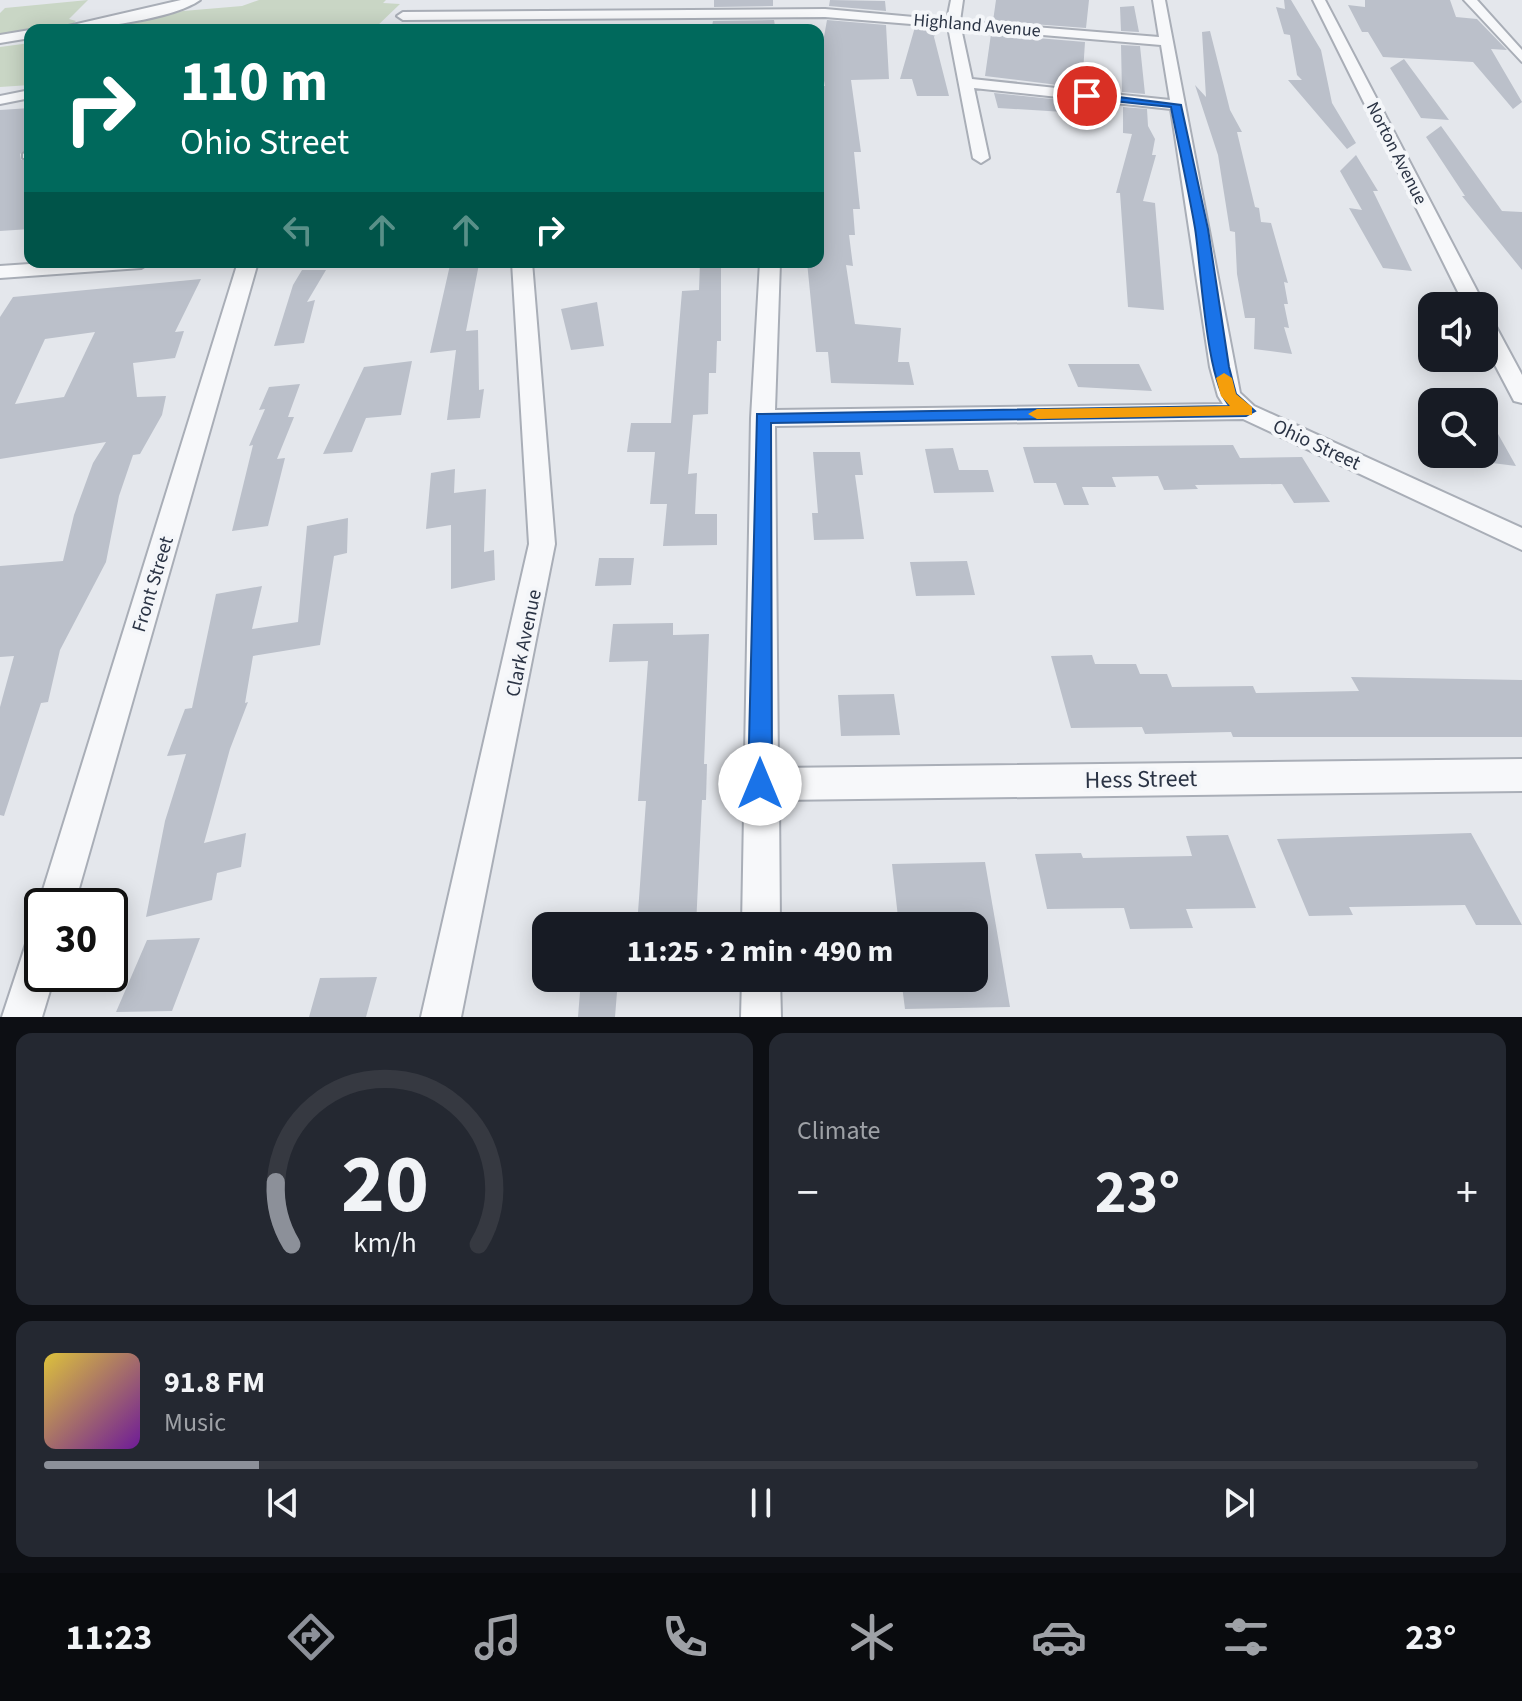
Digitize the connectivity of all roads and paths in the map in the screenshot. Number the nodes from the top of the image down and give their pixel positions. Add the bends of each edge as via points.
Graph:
1 (194, 0) edge
2 (426, 0) edge
3 (957, 0) edge
4 (1159, 0) edge
5 (1319, 0) edge
6 (1470, 0) edge
7 (803, 6) edge
8 (953, 22) junction
9 (91, 24) edge
10 (24, 35) edge
11 (0, 39) edge
12 (1167, 42) junction
13 (1522, 58) edge
14 (968, 83) junction
15 (24, 95) edge
16 (0, 100) edge
17 (1176, 105) junction
18 (981, 158) dead end
19 (56, 268) edge
20 (246, 268) edge
21 (522, 268) edge
22 (770, 268) edge
23 (0, 272) edge
24 (1468, 292) edge
25 (1498, 350) edge
26 (1522, 396) edge
27 (1246, 411) junction
28 (763, 418) junction
29 (1522, 540) edge
30 (1522, 775) edge
31 (760, 784) junction
32 (61, 888) edge
33 (761, 912) edge
34 (28, 992) edge
35 (761, 992) edge
36 (20, 1016) edge
37 (441, 1017) edge
38 (761, 1017) edge

1 - 9 street
2 - 7 street, Highland Avenue via 398,21
3 - 8 street
4 - 12 street
5 - 24 street, Norton Avenue
6 - 13 street
7 - 8 street, Highland Avenue
8 - 12 street, Highland Avenue
8 - 14 street
10 - 11 street
12 - 17 street
14 - 17 street
14 - 18 street
15 - 16 street
17 - 27 street via 1221,367 1229,396
19 - 23 street
20 - 32 street, Front Street
21 - 37 street, Clark Avenue via 542,544
22 - 28 street
25 - 26 street
27 - 28 street, Ohio Street
27 - 29 street, Ohio Street
28 - 31 street
30 - 31 street, Hess Street
31 - 33 street
34 - 36 street
35 - 38 street

